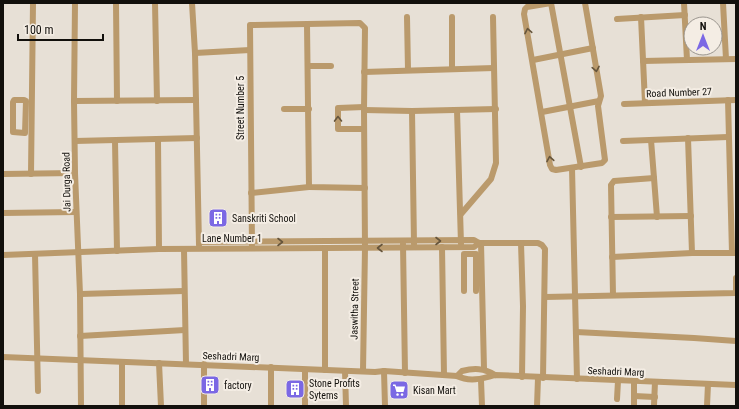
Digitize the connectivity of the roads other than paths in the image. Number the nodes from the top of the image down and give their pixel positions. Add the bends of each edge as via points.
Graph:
1 (33, 3) edge
2 (75, 3) edge
3 (116, 3) edge
4 (155, 3) edge
5 (192, 3) edge
6 (548, 3) edge
7 (585, 3) edge
8 (684, 3) edge
9 (723, 3) edge
10 (685, 15) junction
11 (407, 17) dead end
12 (452, 17) dead end
13 (493, 17) dead end
14 (641, 17) junction
15 (617, 19) dead end
16 (307, 24) junction
17 (593, 48) junction
18 (250, 50) junction
19 (195, 53) junction
20 (560, 54) junction
21 (726, 59) junction
22 (736, 59) edge
23 (533, 60) junction
24 (687, 60) junction
25 (643, 61) junction
26 (308, 66) junction
27 (331, 66) dead end
28 (494, 68) junction
29 (452, 69) junction
30 (408, 70) junction
31 (364, 72) junction
32 (196, 100) junction
33 (728, 100) junction
34 (736, 100) edge
35 (117, 101) junction
36 (157, 101) junction
37 (599, 101) junction
38 (74, 102) junction
39 (645, 103) junction
40 (624, 104) dead end
41 (29, 106) junction
42 (570, 106) junction
43 (284, 109) dead end
44 (309, 109) junction
45 (364, 109) junction
46 (496, 109) junction
47 (457, 110) junction
48 (412, 111) junction
49 (542, 112) junction
50 (29, 127) junction
51 (364, 129) junction
52 (728, 137) junction
53 (197, 138) junction
54 (688, 138) junction
55 (158, 140) junction
56 (651, 140) junction
57 (75, 141) junction
58 (115, 141) junction
59 (623, 141) dead end
60 (581, 167) junction
61 (572, 168) junction
62 (75, 173) junction
63 (3, 174) edge
64 (31, 174) junction
65 (654, 178) junction
66 (309, 187) junction
67 (365, 188) junction
68 (251, 193) junction
69 (76, 212) junction
70 (3, 213) edge
71 (461, 214) junction
72 (691, 216) junction
73 (611, 217) junction
74 (657, 217) junction
75 (480, 243) junction
76 (521, 243) junction
77 (365, 244) junction
78 (404, 244) junction
79 (414, 244) junction
80 (461, 244) junction
81 (199, 245) junction
82 (252, 245) junction
83 (442, 247) junction
84 (325, 248) junction
85 (159, 249) junction
86 (184, 249) junction
87 (117, 251) junction
88 (78, 252) junction
89 (692, 253) junction
90 (734, 253) edge
91 (34, 254) junction
92 (3, 255) edge
93 (612, 257) junction
94 (479, 274) junction
95 (464, 275) junction
96 (736, 278) edge
97 (184, 291) junction
98 (464, 291) dead end
99 (476, 291) dead end
100 (80, 294) junction
101 (613, 295) junction
102 (575, 296) junction
103 (545, 297) junction
104 (185, 330) junction
105 (576, 332) junction
106 (80, 336) junction
107 (736, 341) edge
108 (3, 357) edge
109 (37, 358) junction
110 (80, 360) junction
111 (122, 362) junction
112 (159, 363) junction
113 (186, 364) junction
114 (204, 364) junction
115 (271, 367) junction
116 (484, 369) junction
117 (304, 370) junction
118 (325, 370) junction
119 (345, 371) junction
120 (363, 371) junction
121 (384, 371) junction
122 (405, 373) junction
123 (444, 375) junction
124 (495, 375) junction
125 (457, 376) junction
126 (522, 377) junction
127 (540, 378) junction
128 (577, 379) junction
129 (481, 380) junction
130 (618, 381) junction
131 (634, 381) junction
132 (655, 382) junction
133 (708, 384) junction
134 (736, 386) edge
135 (38, 391) dead end
136 (634, 396) junction
137 (655, 397) junction
138 (617, 399) dead end
139 (634, 405) dead end
140 (654, 405) edge
141 (81, 406) edge
142 (122, 406) edge
143 (161, 406) edge
144 (204, 406) edge
145 (271, 406) edge
146 (306, 406) edge
147 (346, 406) edge
148 (385, 406) edge
149 (482, 406) edge
150 (537, 406) edge
151 (707, 406) edge

1 - 41 street
2 - 38 street, Jai Durga Road
3 - 35 street
4 - 36 street
5 - 19 street
6 - 20 street
23 -> 6 street via 524,11 529,6
7 - 17 street
8 - 10 street
9 - 21 street
10 - 14 street
10 - 24 street
11 - 30 street
12 - 29 street
13 - 28 street
14 - 15 street
14 - 25 street
16 - 18 street, Street Number 5 via 250,25
16 - 26 street
16 - 31 street, Jaswitha Street via 358,22 363,25
17 - 20 street
17 -> 37 street via 601,96
18 - 19 street
18 - 68 street, Street Number 5
19 - 32 street
20 - 23 street
20 - 42 street
21 - 22 street
21 - 24 street
23 - 49 street
24 - 25 street
25 - 39 street
26 - 27 street
26 - 44 street via 312,82
28 - 29 street
28 - 46 street
29 - 30 street
30 - 31 street
31 - 45 street, Jaswitha Street
32 - 36 street
32 - 53 street
33 - 34 street, Road Number 27
33 - 39 street, Road Number 27
33 - 52 street
35 - 36 street
35 - 38 street
37 - 42 street
37 - 60 street via 605,160 602,163
38 - 57 street, Jai Durga Road
39 - 40 street, Road Number 27
41 - 50 street
41 - 50 street via 25,100 13,101 13,132 25,133
42 - 49 street
42 - 60 street
43 - 44 street
44 - 66 street
45 - 48 street
45 - 51 street, Jaswitha Street
51 -> 45 street via 338,129 338,108
46 - 47 street
46 - 71 street via 494,172 491,180
47 - 48 street
47 - 71 street
48 - 79 street
61 -> 49 street via 556,170 551,167
50 - 64 street
51 - 67 street, Jaswitha Street
52 - 54 street
52 - 90 street
53 - 55 street
53 - 81 street
54 - 56 street
54 - 72 street
55 - 58 street
55 - 85 street
56 - 59 street
56 - 65 street
57 - 58 street
57 - 62 street, Jai Durga Road
58 - 87 street
60 - 61 street
61 - 102 street
62 - 64 street
62 - 69 street, Jai Durga Road
63 - 64 street
65 - 73 street via 614,180 611,185
65 - 74 street
66 - 67 street
66 - 68 street
67 - 77 street, Jaswitha Street
68 - 82 street, Street Number 5
69 - 70 street
69 - 88 street, Jai Durga Road
71 - 80 street
72 - 74 street
72 - 89 street
73 - 74 street
73 - 93 street
75 - 76 street
75 - 80 street via 474,240
75 - 94 street
76 - 103 street via 538,243 545,249
76 - 126 street
77 - 78 street, Lane Number 1
82 -> 77 street
77 - 84 street, Lane Number 1
77 - 120 street, Jaswitha Street
78 - 79 street, Lane Number 1
78 - 122 street
79 -> 80 street
79 - 83 street
80 - 83 street
81 - 82 street, Lane Number 1
81 - 86 street, Lane Number 1
82 - 84 street, Lane Number 1
83 - 123 street
84 - 118 street
85 - 86 street, Lane Number 1
85 - 87 street, Lane Number 1
86 - 97 street
87 - 88 street, Lane Number 1
88 - 91 street, Lane Number 1
88 - 100 street, Jai Durga Road
89 - 90 street
89 - 93 street
91 - 92 street, Lane Number 1
91 - 109 street
93 - 101 street
94 - 95 street
94 - 95 street via 476,253 465,253
94 - 99 street
94 - 116 street
95 - 98 street
96 - 101 street via 736,293
97 - 100 street
97 - 104 street
100 - 106 street, Jai Durga Road
101 - 102 street
102 - 103 street
102 - 105 street
103 - 127 street
104 - 106 street
104 - 113 street
105 - 107 street
105 - 128 street
106 - 110 street, Jai Durga Road
108 - 109 street, Seshadri Marg
109 - 110 street, Seshadri Marg
109 - 135 street
110 - 111 street, Seshadri Marg
110 - 141 street, Jai Durga Road
111 - 112 street, Seshadri Marg
111 - 142 street
112 - 113 street, Seshadri Marg
112 - 143 street
113 - 114 street, Seshadri Marg
114 - 115 street, Seshadri Marg
114 - 144 street
115 - 117 street, Seshadri Marg
115 - 145 street
116 - 124 street, Seshadri Marg
116 - 125 street, Seshadri Marg via 462,371
117 - 118 street, Seshadri Marg
117 - 146 street
118 - 119 street, Seshadri Marg
119 - 120 street, Seshadri Marg
119 - 147 street
120 - 121 street, Seshadri Marg
121 - 122 street, Seshadri Marg
121 - 148 street
122 - 123 street, Seshadri Marg
123 - 125 street, Seshadri Marg
124 - 126 street, Seshadri Marg
124 - 129 street, Seshadri Marg
125 - 129 street, Seshadri Marg
126 - 127 street, Seshadri Marg
127 - 128 street, Seshadri Marg
127 - 150 street
128 - 130 street, Seshadri Marg
129 - 149 street
130 - 131 street, Seshadri Marg
130 - 138 street
131 - 132 street, Seshadri Marg
131 - 136 street
132 - 133 street, Seshadri Marg
132 - 137 street
133 - 134 street, Seshadri Marg
133 - 151 street
136 - 137 street
136 - 139 street
137 - 140 street

